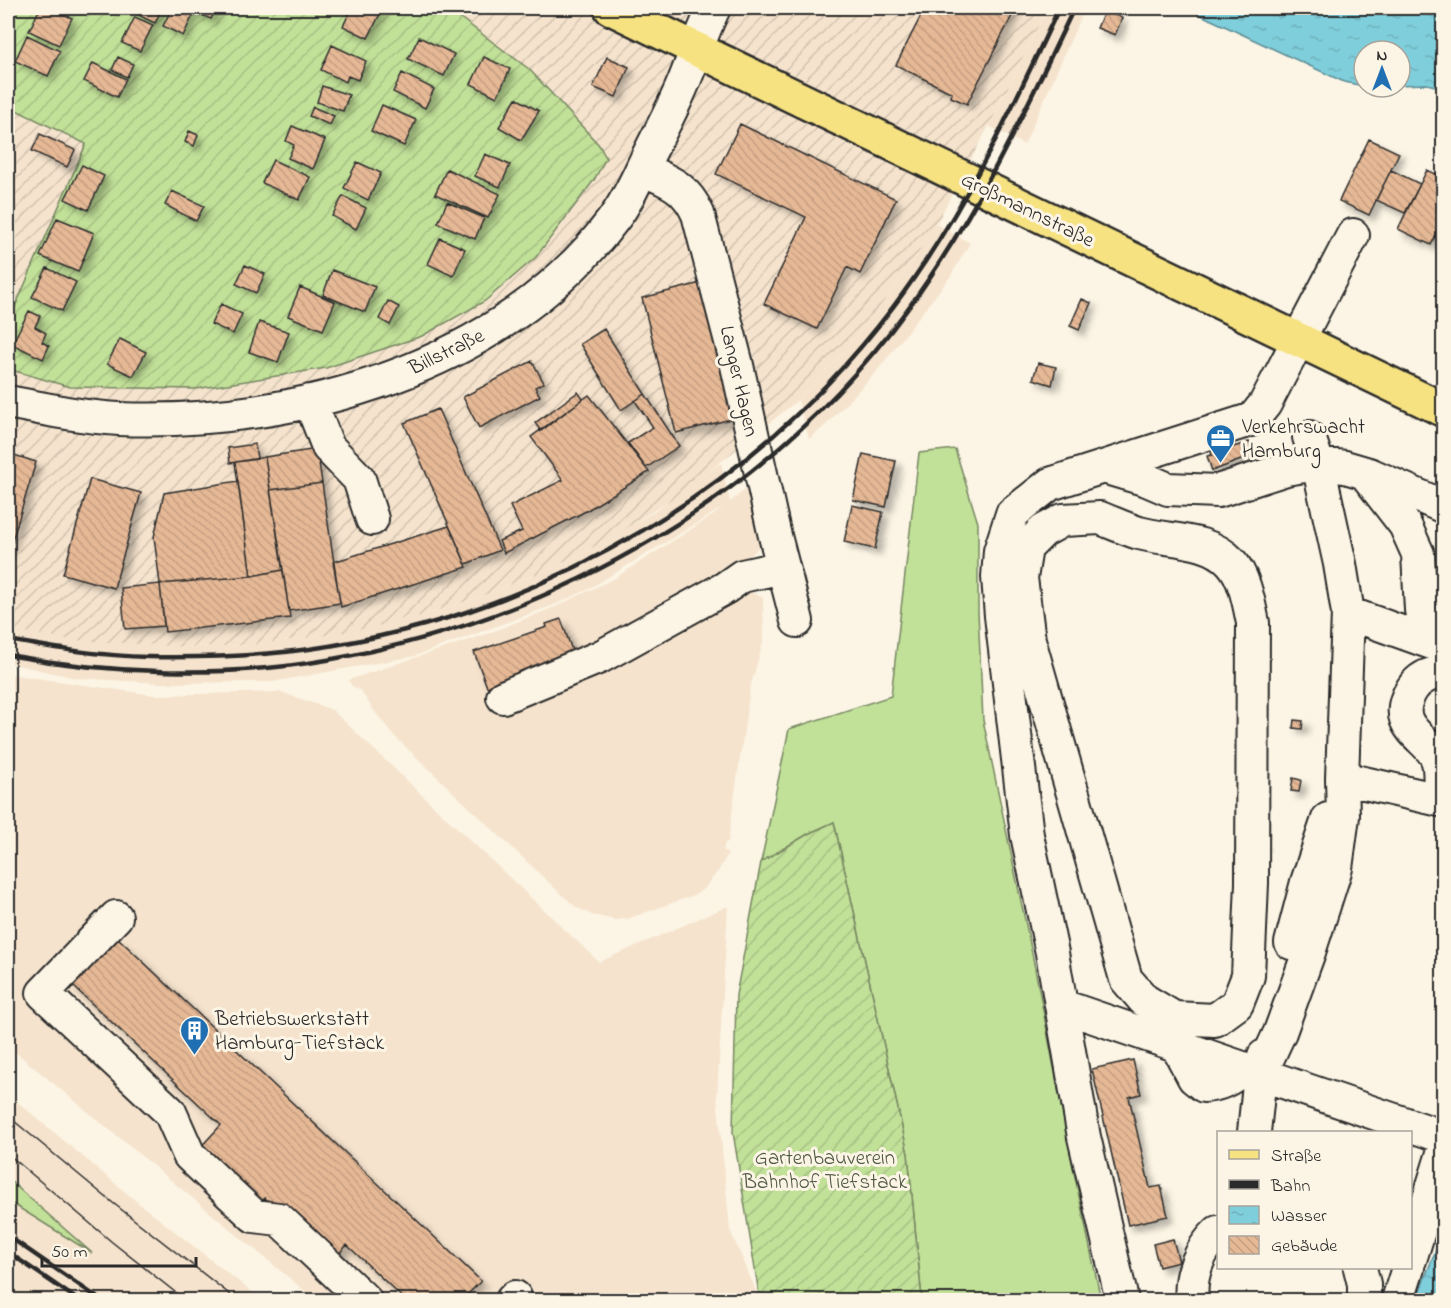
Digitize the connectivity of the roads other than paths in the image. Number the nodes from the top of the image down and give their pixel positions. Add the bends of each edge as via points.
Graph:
1 (611, 8) edge
2 (714, 8) edge
3 (697, 48) junction
4 (642, 169) junction
5 (1353, 235) dead end
6 (1298, 339) junction
7 (310, 401) junction
8 (8, 402) edge
9 (1443, 410) edge
10 (1314, 450) junction
11 (1103, 467) junction
12 (1369, 474) junction
13 (1050, 484) junction
14 (1443, 507) edge
15 (372, 519) dead end
16 (1063, 520) junction
17 (783, 567) junction
18 (1348, 613) junction
19 (797, 621) dead end
20 (1441, 655) edge
21 (503, 697) dead end
22 (1342, 778) junction
23 (1441, 801) edge
24 (116, 916) dead end
25 (1062, 1006) junction
26 (1250, 1072) junction
27 (1370, 1114) edge
28 (1254, 1131) edge
29 (1443, 1137) edge
30 (1443, 1150) edge
31 (1217, 1233) edge
32 (1412, 1253) edge
33 (1360, 1269) edge
34 (1408, 1269) edge
35 (365, 1300) edge
36 (1122, 1300) edge
37 (1192, 1300) edge
38 (1364, 1300) edge
39 (1398, 1300) edge

1 - 3 main road, Großmannstraße
2 - 3 street, Billstraße
3 - 4 street, Billstraße
3 - 6 main road, Großmannstraße
4 - 7 street, Billstraße via 628,198 593,245 527,306 429,363
4 - 17 street, Langer Hagen via 686,192 698,214
5 - 6 street
6 - 9 main road, Großmannstraße
6 - 11 street via 1265,404 1253,419
7 - 8 street, Billstraße via 193,419 119,419
7 - 15 street via 328,447 358,479
10 - 11 street via 1286,469 1218,491 1168,489
10 - 12 street via 1345,467
10 - 18 street
11 - 13 street
12 - 14 street
12 - 20 street via 1406,525 1418,554 1426,636
13 - 16 street
13 - 25 street via 1012,514 1000,551 998,577 1027,835
16 - 16 street via 1043,531 1026,548 1021,578 1025,612 1029,640 1126,979 1144,1000 1174,1018 1215,1020 1237,1004 1248,976 1253,623 1247,598 1231,562 1201,545 1140,533 1100,518
17 - 19 street, Langer Hagen
17 - 21 street via 742,576 600,657
18 - 20 street
18 - 22 street
20 - 23 street via 1431,674 1413,687 1406,707 1409,727 1438,760
22 - 23 street
22 - 26 street
24 - 35 street via 43,993 170,1112 189,1155 254,1216 279,1219
25 - 26 street
25 - 36 street via 1084,1137
26 - 27 street
26 - 28 street
27 - 29 street
30 - 32 street
31 - 37 street via 1196,1265
33 - 38 street
34 - 39 street

